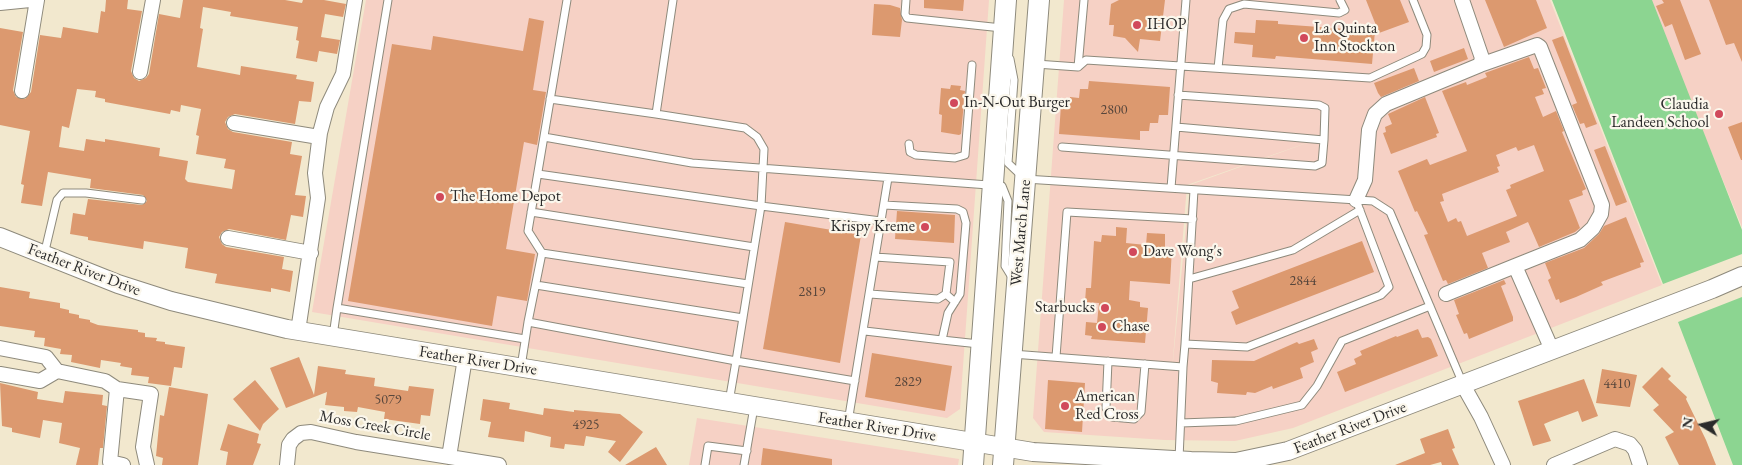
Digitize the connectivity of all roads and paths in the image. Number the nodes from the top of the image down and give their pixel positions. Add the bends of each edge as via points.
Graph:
1 (30, 0) edge
2 (37, 0) edge
3 (153, 0) edge
4 (355, 0) edge
5 (388, 0) edge
6 (567, 0) edge
7 (671, 0) edge
8 (906, 0) edge
9 (1006, 0) edge
10 (1039, 0) edge
11 (1084, 0) edge
12 (1186, 0) edge
13 (1340, 0) edge
14 (1414, 0) edge
15 (1462, 0) edge
16 (0, 3) edge
17 (1004, 28) junction
18 (1034, 63) junction
19 (972, 65) dead end
20 (1480, 65) junction
21 (1181, 66) junction
22 (1078, 67) junction
23 (1218, 68) junction
24 (140, 72) dead end
25 (22, 91) dead end
26 (1178, 95) junction
27 (550, 99) junction
28 (656, 114) junction
29 (234, 123) dead end
30 (1176, 127) junction
31 (319, 137) junction
32 (544, 137) junction
33 (1324, 140) junction
34 (909, 144) dead end
35 (1062, 147) dead end
36 (1174, 155) junction
37 (762, 169) junction
38 (538, 174) junction
39 (888, 178) junction
40 (1025, 179) junction
41 (994, 185) junction
42 (1171, 188) junction
43 (1194, 190) junction
44 (142, 200) dead end
45 (884, 204) junction
46 (1358, 205) junction
47 (761, 206) junction
48 (531, 212) junction
49 (1193, 218) junction
50 (881, 221) junction
51 (0, 237) edge
52 (228, 238) dead end
53 (754, 247) junction
54 (311, 253) junction
55 (542, 253) junction
56 (44, 256) junction
57 (875, 257) junction
58 (1516, 266) junction
59 (1742, 276) edge
60 (1189, 279) junction
61 (748, 284) junction
62 (536, 285) junction
63 (1016, 286) junction
64 (870, 294) junction
65 (946, 294) junction
66 (1446, 294) dead end
67 (955, 302) junction
68 (1430, 306) junction
69 (338, 308) junction
70 (743, 318) junction
71 (528, 322) junction
72 (298, 331) junction
73 (865, 331) junction
74 (332, 336) junction
75 (526, 339) junction
76 (942, 340) junction
77 (982, 344) junction
78 (1185, 344) junction
79 (0, 348) edge
80 (1552, 350) junction
81 (1012, 354) junction
82 (1056, 357) junction
83 (465, 358) junction
84 (736, 361) junction
85 (1108, 361) junction
86 (1145, 364) junction
87 (1183, 367) junction
88 (520, 368) junction
89 (57, 371) junction
90 (0, 374) edge
91 (855, 381) junction
92 (1463, 385) junction
93 (117, 390) junction
94 (729, 402) junction
95 (754, 406) junction
96 (848, 422) junction
97 (1180, 423) junction
98 (974, 443) junction
99 (747, 451) junction
100 (1003, 456) edge
101 (449, 457) junction
102 (1187, 462) edge
103 (123, 465) edge
104 (147, 465) edge
105 (287, 465) edge
106 (499, 465) edge
107 (705, 465) edge
108 (744, 465) edge
109 (973, 465) edge
110 (1503, 465) edge
111 (1554, 465) edge
112 (1640, 465) edge

1 - 16 street
2 - 25 street
3 - 24 street
4 - 31 street via 343,74 327,106
5 - 69 lane
6 - 27 lane
7 - 28 lane
8 - 17 lane via 907,18
9 - 17 main road, West March Lane
10 - 18 main road, West March Lane
11 - 22 lane
12 - 21 lane
13 - 23 lane via 1344,10 1340,12 1244,4 1229,10 1223,20
14 - 23 lane via 1427,35 1426,47 1422,54 1370,78
15 - 20 street via 1482,58
17 - 40 lane via 1014,80 1008,163
17 - 41 main road, West March Lane
18 - 22 lane
18 - 40 main road, West March Lane
19 - 34 lane via 965,155 955,158 916,155 910,152
20 - 46 street via 1386,104 1375,114 1369,130 1365,180
20 - 58 street via 1537,45 1540,47 1602,205 1593,228 1580,240
21 - 22 lane via 1086,60
21 - 23 lane
21 - 26 lane
26 - 30 lane
26 - 33 lane via 1319,105 1325,108
27 - 28 lane
27 - 32 lane
28 - 37 lane via 745,128 758,137 764,149
29 - 31 street
30 - 33 lane
30 - 36 lane
31 - 54 street via 315,173 318,198
32 - 37 lane via 692,162
32 - 38 lane
33 - 36 lane via 1322,163 1315,166
35 - 36 lane
36 - 42 lane
37 - 39 lane
37 - 47 lane
38 - 47 lane
38 - 48 lane
39 - 41 lane
39 - 45 lane
40 - 42 lane
40 - 63 main road, West March Lane
41 - 63 lane via 1002,186 1008,201 1005,266
41 - 77 main road, West March Lane
42 - 43 lane
43 - 46 lane
43 - 49 lane
44 - 56 lane via 64,193 57,200
45 - 50 lane
45 - 67 lane via 963,212 966,223 960,294
46 - 60 lane via 1293,250
46 - 68 lane via 1374,201 1390,212
46 - 78 lane via 1389,287 1381,295 1247,346
47 - 50 lane
47 - 53 lane
48 - 53 lane
48 - 55 lane via 528,231
49 - 60 lane
49 - 82 lane via 1067,212
50 - 57 lane
51 - 56 street, Feather River Drive
52 - 54 street
53 - 61 lane
54 - 72 street
55 - 61 lane
55 - 62 lane
56 - 72 street, Feather River Drive via 171,302
57 - 64 lane
57 - 65 lane via 950,262
58 - 66 street
58 - 80 street
59 - 80 street, Feather River Drive
60 - 78 lane
61 - 70 lane
62 - 70 lane
62 - 71 lane
63 - 81 main road, West March Lane
64 - 65 lane via 938,299
64 - 73 lane
65 - 67 lane
67 - 76 lane via 944,326
68 - 92 lane
68 - 97 lane via 1342,340 1317,386 1302,405 1236,421
69 - 74 lane
69 - 75 lane
70 - 84 lane
71 - 75 lane
71 - 84 lane
72 - 74 street, Feather River Drive
73 - 76 lane
73 - 91 lane
74 - 83 street, Feather River Drive
75 - 88 lane
76 - 77 lane
77 - 98 main road, West March Lane
78 - 87 lane
79 - 89 street via 46,357
80 - 92 street, Feather River Drive
81 - 82 lane
81 - 100 main road, West March Lane
82 - 85 lane
83 - 88 street, Feather River Drive
83 - 101 street, Moss Creek Circle
84 - 91 lane
84 - 94 lane
85 - 86 lane
85 - 86 lane via 1106,408 1112,417 1134,419 1141,412
86 - 87 lane
87 - 97 lane
88 - 94 street, Feather River Drive
89 - 90 street via 40,381
89 - 93 street via 104,381
91 - 96 lane
92 - 102 street, Feather River Drive via 1288,451 1236,462
92 - 110 street
93 - 103 street via 110,462
93 - 104 street via 151,394 143,448
94 - 95 street, Feather River Drive
95 - 96 street, Feather River Drive
95 - 99 lane
96 - 98 street, Feather River Drive
97 - 102 lane
98 - 100 street, Feather River Drive
98 - 109 main road, West March Lane
99 - 107 lane via 708,446
99 - 108 lane
100 - 102 street, Feather River Drive via 1032,452
101 - 105 street, Moss Creek Circle via 306,432 289,445
101 - 106 street, Moss Creek Circle
111 - 112 street via 1615,439 1630,444

